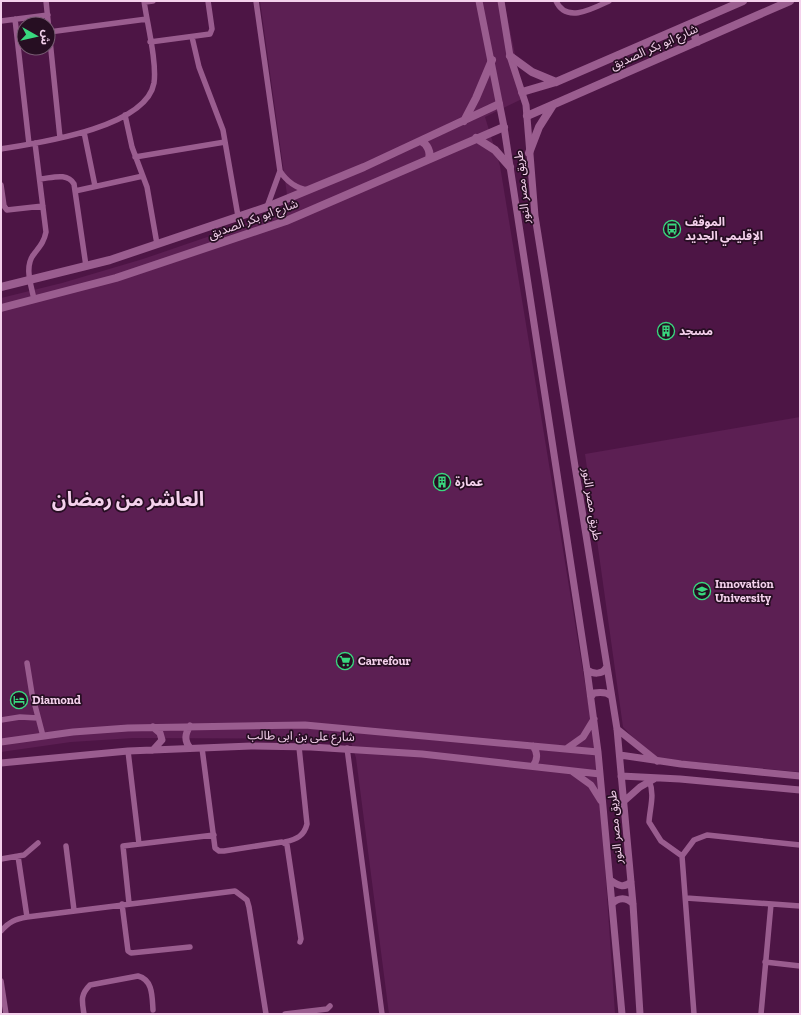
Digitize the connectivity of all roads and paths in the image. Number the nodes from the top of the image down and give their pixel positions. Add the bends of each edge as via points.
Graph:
1 (46, 1) edge
2 (153, 1) edge
3 (208, 1) edge
4 (256, 1) edge
5 (479, 1) edge
6 (501, 1) edge
7 (556, 1) edge
8 (609, 1) edge
9 (743, 1) edge
10 (790, 1) edge
11 (144, 2) edge
12 (48, 15) joint
13 (15, 19) junction
14 (147, 19) junction
15 (1, 21) edge
16 (691, 24) junction
17 (56, 31) edge
18 (192, 36) junction
19 (150, 42) junction
20 (697, 42) junction
21 (51, 56) edge
22 (510, 56) junction
23 (492, 60) junction
24 (556, 82) junction
25 (522, 92) junction
26 (499, 104) junction
27 (554, 104) junction
28 (125, 115) junction
29 (527, 116) junction
30 (464, 121) junction
31 (504, 127) junction
32 (84, 132) junction
33 (60, 138) junction
34 (476, 138) junction
35 (421, 141) junction
36 (225, 142) junction
37 (32, 144) junction
38 (1, 149) edge
39 (529, 153) junction
40 (135, 157) junction
41 (429, 158) junction
42 (510, 167) junction
43 (280, 171) junction
44 (143, 176) junction
45 (40, 179) junction
46 (1, 185) edge
47 (95, 186) junction
48 (310, 190) junction
49 (75, 191) junction
50 (2, 197) edge
51 (43, 206) junction
52 (267, 207) junction
53 (238, 216) junction
54 (157, 244) junction
55 (86, 266) junction
56 (30, 281) junction
57 (1, 287) edge
58 (34, 299) junction
59 (1, 308) edge
60 (27, 662) dead end
61 (606, 668) junction
62 (587, 670) junction
63 (611, 696) junction
64 (591, 697) junction
65 (38, 718) junction
66 (594, 719) junction
67 (1, 720) edge
68 (190, 726) junction
69 (154, 727) junction
70 (617, 729) junction
71 (43, 736) junction
72 (1, 742) edge
73 (299, 746) junction
74 (533, 746) junction
75 (190, 748) junction
76 (202, 748) junction
77 (347, 748) junction
78 (566, 749) junction
79 (153, 750) junction
80 (128, 751) junction
81 (598, 752) junction
82 (620, 755) junction
83 (657, 762) junction
84 (1, 763) edge
85 (681, 764) junction
86 (533, 766) junction
87 (571, 771) junction
88 (600, 774) junction
89 (622, 776) junction
90 (800, 776) edge
91 (657, 778) junction
92 (680, 779) junction
93 (649, 780) junction
94 (800, 790) edge
95 (622, 803) junction
96 (603, 806) junction
97 (214, 835) junction
98 (285, 842) junction
99 (38, 843) dead end
100 (139, 844) junction
101 (800, 845) edge
102 (66, 846) dead end
103 (18, 856) junction
104 (682, 856) junction
105 (1, 859) edge
106 (610, 880) junction
107 (631, 882) junction
108 (686, 898) junction
109 (126, 904) junction
110 (612, 904) junction
111 (633, 904) junction
112 (771, 904) junction
113 (800, 906) edge
114 (74, 910) junction
115 (27, 917) junction
116 (1, 932) edge
117 (300, 942) dead end
118 (190, 947) dead end
119 (765, 962) junction
120 (800, 966) edge
121 (1, 982) edge
122 (330, 1006) dead end
123 (153, 1010) dead end
124 (6, 1014) edge
125 (84, 1014) edge
126 (266, 1014) edge
127 (285, 1014) edge
128 (382, 1014) edge
129 (622, 1014) edge
130 (640, 1014) edge
131 (694, 1014) edge
132 (761, 1014) edge

1 - 12 street
2 - 11 street
3 - 18 street via 212,31 209,34
4 - 43 street
5 - 23 street, طريق مصر النور
6 - 22 street, طريق مصر النور
7 - 8 street via 565,11 576,13
9 - 16 main road, شارع ابو بكر الصديق
10 - 20 main road, شارع ابو بكر الصديق
11 - 14 street
12 - 13 street
13 - 15 street
13 - 37 street
14 - 17 street
14 - 19 street
16 - 20 main road
16 - 24 main road, شارع ابو بكر الصديق
18 - 19 street
18 - 36 street via 199,67 220,118
19 - 28 street via 154,75 151,91 142,103
20 - 27 main road, شارع ابو بكر الصديق
21 - 33 street
22 - 24 main road via 532,72
22 - 25 street, طريق مصر النور
23 - 26 street, طريق مصر النور
23 - 30 main road
24 - 25 main road, شارع ابو بكر الصديق
25 - 29 street, طريق مصر النور
26 - 30 main road, شارع ابو بكر الصديق
26 - 31 street, طريق مصر النور
27 - 29 main road, شارع ابو بكر الصديق
27 - 39 main road via 539,127
28 - 32 street
28 - 40 street
29 - 39 street, طريق مصر النور
30 - 35 main road, شارع ابو بكر الصديق
31 - 34 main road, شارع ابو بكر الصديق
31 - 42 street, طريق مصر النور
32 - 33 street
32 - 47 street
33 - 37 street
34 - 41 main road, شارع ابو بكر الصديق
34 - 42 main road via 495,150
35 - 41 main road via 427,146
35 - 48 main road, شارع ابو بكر الصديق
36 - 40 street
36 - 53 street
37 - 38 street
37 - 45 street
39 - 61 street, طريق مصر النور via 535,216
40 - 44 street
41 - 58 main road, شارع ابو بكر الصديق via 286,221 116,278
42 - 62 street, طريق مصر النور
43 - 48 street via 289,183
43 - 52 street
44 - 47 street
44 - 54 street
45 - 49 street via 66,176 74,184
45 - 51 street
46 - 50 street
47 - 49 street
48 - 52 main road, شارع ابو بكر الصديق
49 - 55 street
50 - 51 street via 7,210
51 - 56 street via 46,232 44,241 30,262
52 - 53 main road, شارع ابو بكر الصديق
53 - 54 main road, شارع ابو بكر الصديق
54 - 55 main road, شارع ابو بكر الصديق
55 - 56 main road, شارع ابو بكر الصديق
56 - 57 main road, شارع ابو بكر الصديق
56 - 58 street
58 - 59 main road, شارع ابو بكر الصديق
60 - 65 street
61 - 62 street via 603,672 597,673
61 - 63 street, طريق مصر النور
62 - 64 street, طريق مصر النور
63 - 64 street via 600,692 594,693
63 - 70 street, طريق مصر النور
64 - 66 street, طريق مصر النور
65 - 67 street
65 - 71 street
66 - 78 street via 583,737
66 - 81 street, طريق مصر النور
68 - 69 street, شارع على بن ابى طالب
68 - 74 street, شارع على بن ابى طالب via 305,725
68 - 75 street via 185,736
69 - 71 street, شارع على بن ابى طالب
69 - 79 street via 162,740
70 - 82 street, طريق مصر النور
70 - 83 street
71 - 72 street, شارع على بن ابى طالب
73 - 76 street, شارع على بن ابى طالب
73 - 77 street, شارع على بن ابى طالب
73 - 98 street via 306,824 302,836
74 - 78 street, شارع على بن ابى طالب
74 - 86 street via 537,754
75 - 76 street, شارع على بن ابى طالب
75 - 79 street, شارع على بن ابى طالب
76 - 97 street
77 - 86 street, شارع على بن ابى طالب
77 - 128 street
78 - 81 street, شارع على بن ابى طالب
79 - 80 street, شارع على بن ابى طالب
80 - 84 street, شارع على بن ابى طالب
80 - 100 street
81 - 88 street, طريق مصر النور
82 - 83 street
82 - 89 street, طريق مصر النور
83 - 85 street
85 - 90 street
85 - 92 street
86 - 87 street, شارع على بن ابى طالب
87 - 88 street, شارع على بن ابى طالب
87 - 96 street via 591,785
88 - 96 street, طريق مصر النور
89 - 91 street
89 - 95 street, طريق مصر النور
91 - 92 street
91 - 93 street
92 - 94 street
93 - 95 street
93 - 104 street via 652,797 649,822 661,841
95 - 107 street, طريق مصر النور
96 - 106 street, طريق مصر النور
97 - 98 street via 219,851
97 - 100 street
98 - 117 street
99 - 103 street via 24,855
100 - 109 street via 123,846
101 - 104 street via 706,835 694,840
102 - 114 street
103 - 105 street
103 - 115 street
104 - 108 street
106 - 107 street via 619,886
106 - 110 street, طريق مصر النور
107 - 111 street, طريق مصر النور
108 - 112 street
108 - 131 street
109 - 114 street
109 - 118 street via 128,951 131,954
109 - 126 street via 227,891 241,894 249,907
110 - 111 street via 621,898 628,899
110 - 129 street, طريق مصر النور
111 - 130 street, طريق مصر النور
112 - 113 street
112 - 119 street
114 - 115 street
115 - 116 street via 15,919
119 - 120 street
119 - 132 street
121 - 124 street
122 - 127 street via 327,1009
123 - 125 street via 149,983 146,978 138,976 90,985 81,998

